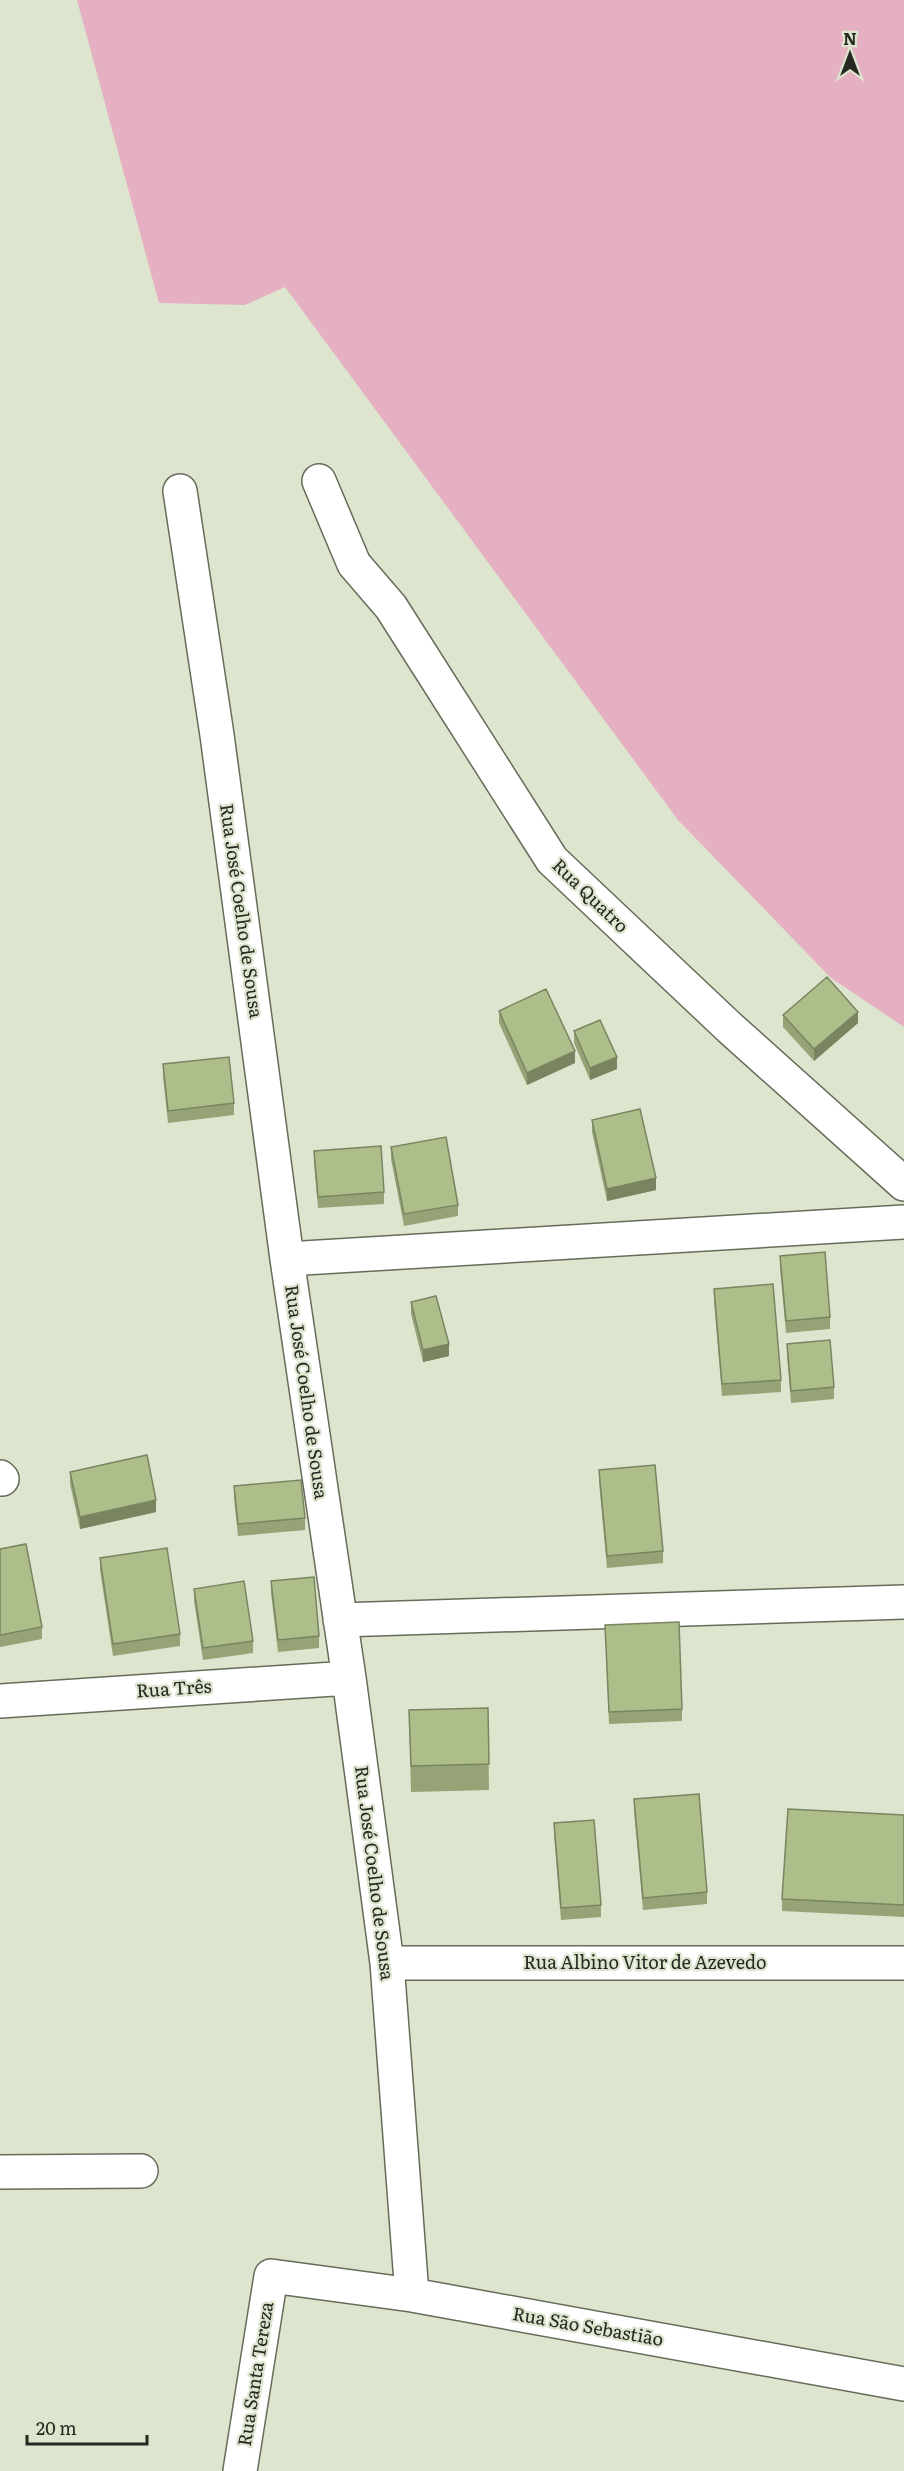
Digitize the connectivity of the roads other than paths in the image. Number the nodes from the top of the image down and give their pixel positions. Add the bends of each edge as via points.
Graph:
1 (319, 481) dead end
2 (180, 491) dead end
3 (904, 1184) edge
4 (904, 1222) edge
5 (287, 1259) junction
6 (904, 1602) edge
7 (340, 1620) junction
8 (349, 1678) junction
9 (0, 1701) edge
10 (387, 1963) junction
11 (904, 1963) edge
12 (141, 2171) dead end
13 (0, 2172) edge
14 (271, 2276) joint
15 (412, 2295) junction
16 (904, 2384) edge
17 (240, 2471) edge

1 - 3 street, Rua Quatro via 354,564 391,608 552,860 730,1028
2 - 5 street, Rua José Coelho de Sousa
4 - 5 street
5 - 7 street, Rua José Coelho de Sousa
6 - 7 street
7 - 8 street, Rua José Coelho de Sousa
8 - 9 street, Rua Três
8 - 10 street, Rua José Coelho de Sousa
10 - 11 street, Rua Albino Vitor de Azevedo
10 - 15 street, Rua José Coelho de Sousa
12 - 13 street
14 - 15 street, Rua São Sebastião
14 - 17 street, Rua Santa Tereza
15 - 16 street, Rua São Sebastião

